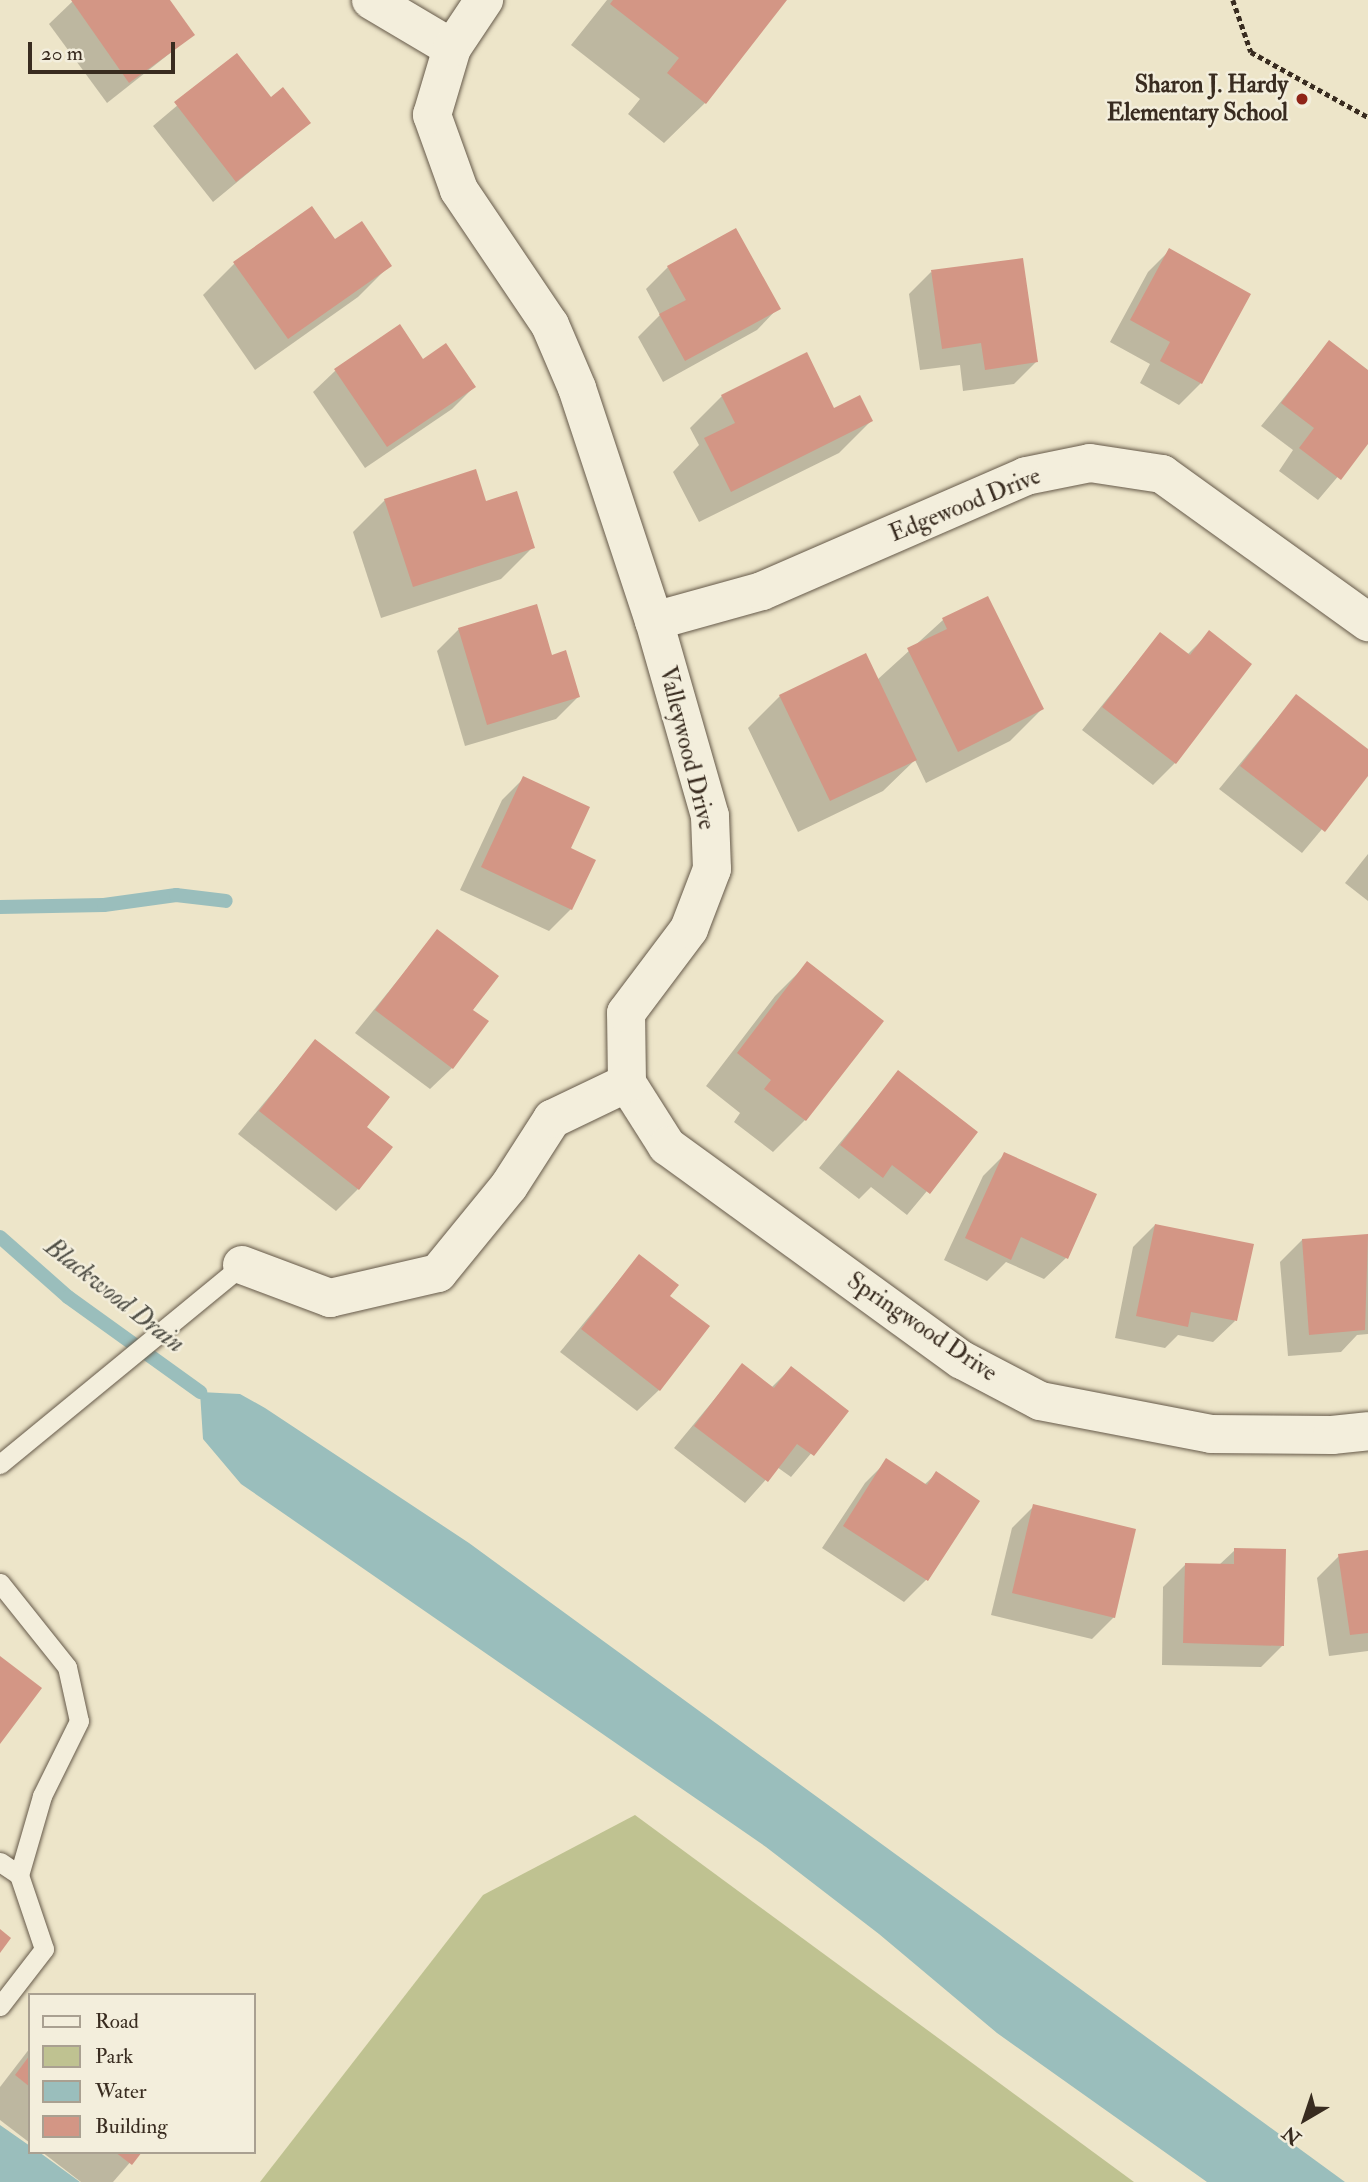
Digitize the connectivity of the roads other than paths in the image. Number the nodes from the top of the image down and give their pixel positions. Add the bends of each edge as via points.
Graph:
1 (371, 0) edge
2 (484, 0) edge
3 (452, 48) junction
4 (654, 621) junction
5 (1368, 622) edge
6 (627, 1083) junction
7 (242, 1265) joint
8 (1368, 1431) edge
9 (0, 1464) edge
10 (0, 1583) edge
11 (0, 1862) edge
12 (19, 1875) junction
13 (0, 2006) edge

1 - 3 street
2 - 3 street, Valleywood Drive
3 - 4 street, Valleywood Drive via 432,115 458,190 555,338 578,388
4 - 5 street, Edgewood Drive via 762,591 1026,476 1090,463 1162,474
4 - 6 street, Valleywood Drive via 710,816 712,869 689,929 626,1013
6 - 7 street via 552,1119 509,1186 438,1273 330,1298
6 - 8 street, Springwood Drive via 667,1146 962,1360 1040,1401 1211,1434
7 - 9 lane
10 - 12 lane via 67,1667 79,1721 42,1796
11 - 12 lane
12 - 13 lane via 44,1949

